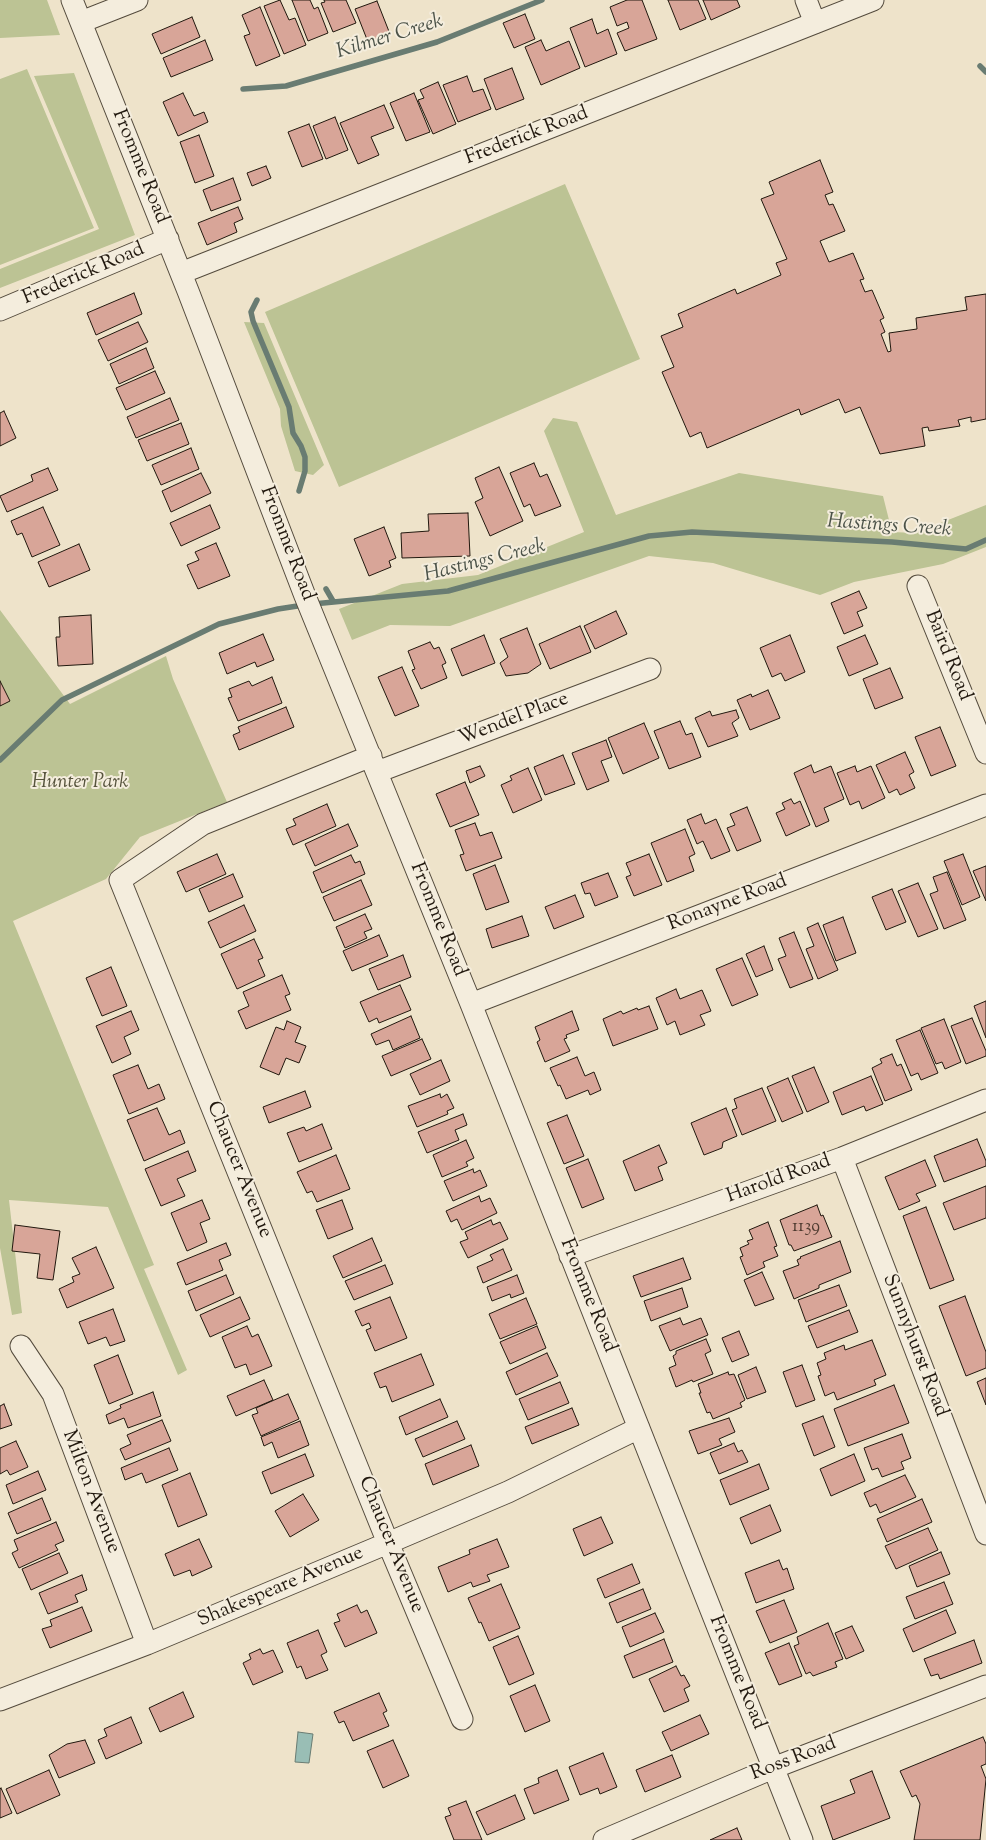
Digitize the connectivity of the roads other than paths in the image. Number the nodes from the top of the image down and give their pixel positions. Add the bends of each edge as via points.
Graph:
1 (72, 0) edge
2 (137, 0) edge
3 (806, 0) edge
4 (873, 0) edge
5 (81, 22) junction
6 (815, 23) junction
7 (168, 239) junction
8 (181, 273) junction
9 (0, 310) edge
10 (918, 586) dead end
11 (650, 669) dead end
12 (986, 753) edge
13 (374, 764) junction
14 (986, 805) edge
15 (471, 1004) junction
16 (986, 1100) edge
17 (842, 1158) junction
18 (570, 1256) junction
19 (21, 1346) dead end
20 (639, 1428) junction
21 (986, 1534) edge
22 (388, 1543) junction
23 (147, 1644) junction
24 (986, 1686) edge
25 (0, 1700) edge
26 (462, 1720) dead end
27 (773, 1768) junction
28 (604, 1840) edge
29 (802, 1840) edge

1 - 5 street, Fromme Road
2 - 5 street
3 - 6 street
4 - 6 street, Frederick Road
5 - 7 street, Fromme Road
6 - 8 street, Frederick Road
7 - 8 street, Fromme Road
7 - 9 street, Frederick Road
8 - 13 street, Fromme Road
10 - 12 street, Baird Road
11 - 13 street, Wendel Place
13 - 15 street, Fromme Road
13 - 22 street, Chaucer Avenue via 203,824 120,880
14 - 15 street, Ronayne Road
15 - 18 street, Fromme Road
16 - 17 street, Harold Road
17 - 18 street, Harold Road
17 - 21 street, Sunnyhurst Road
18 - 20 street, Fromme Road
19 - 23 street, Milton Avenue via 53,1394
20 - 22 street, Shakespeare Avenue via 508,1492
20 - 27 street, Fromme Road
22 - 23 street, Shakespeare Avenue
22 - 26 street, Chaucer Avenue
23 - 25 street, Shakespeare Avenue
24 - 27 street, Ross Road
27 - 28 street, Ross Road
27 - 29 street, Fromme Road

